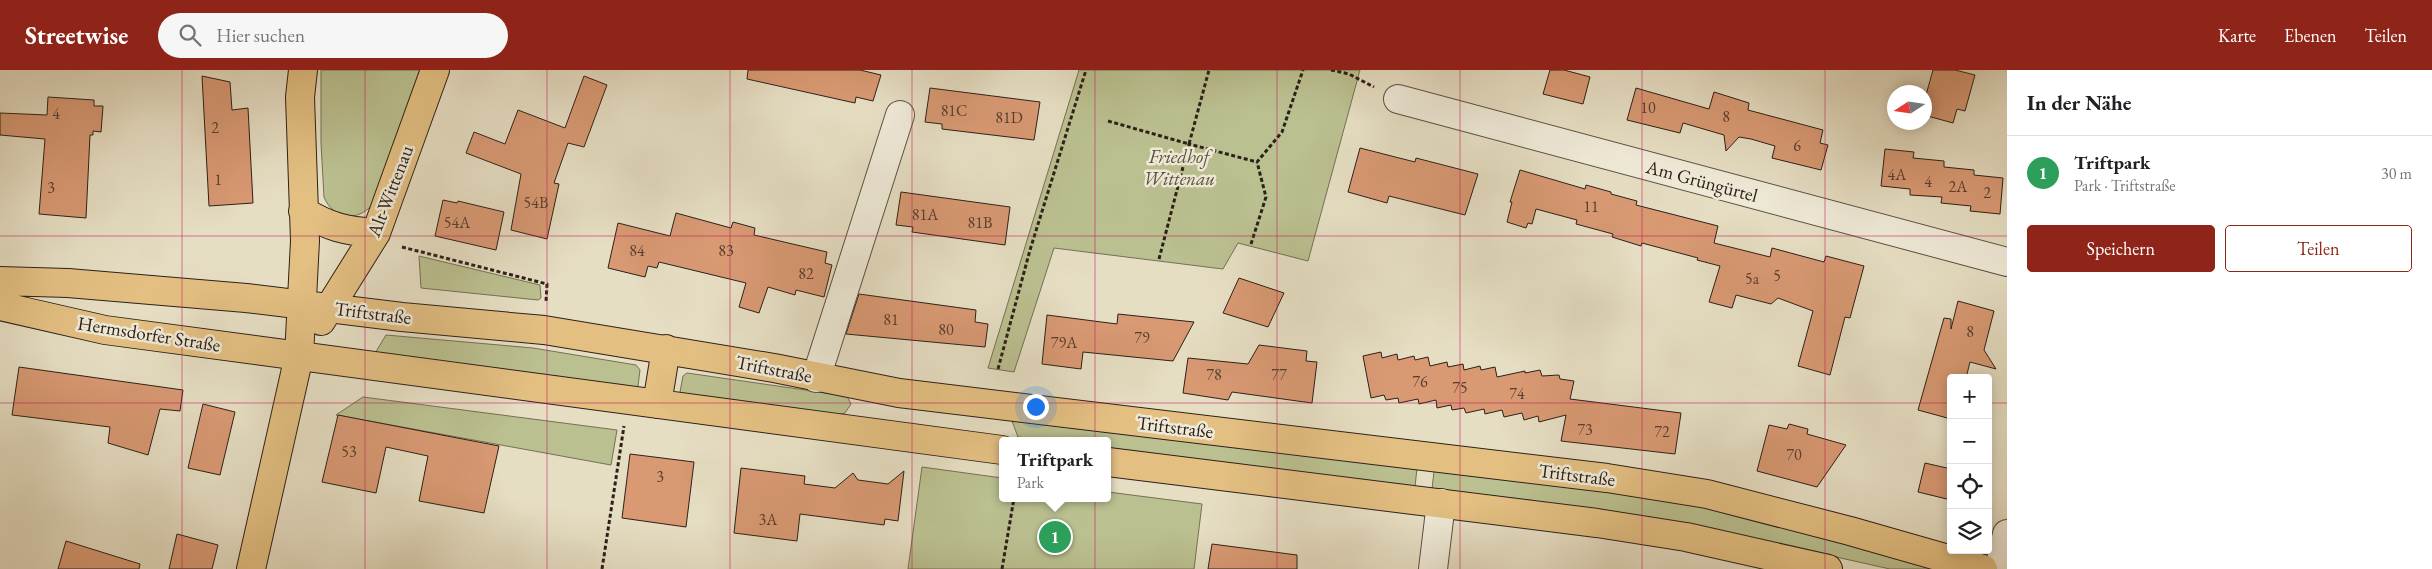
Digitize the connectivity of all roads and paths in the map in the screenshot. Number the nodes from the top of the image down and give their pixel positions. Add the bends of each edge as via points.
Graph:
1 (304, 70) edge
2 (435, 70) edge
3 (1086, 70) edge
4 (1209, 70) edge
5 (1303, 70) edge
6 (1330, 70) edge
7 (1398, 99) joint
8 (900, 115) dead end
9 (1108, 121) dead end
10 (1189, 144) junction
11 (1257, 162) junction
12 (303, 211) junction
13 (376, 233) junction
14 (1251, 244) dead end
15 (402, 247) dead end
16 (1159, 259) dead end
17 (2007, 262) edge
18 (0, 281) edge
19 (302, 304) junction
20 (0, 306) edge
21 (546, 306) dead end
22 (330, 307) junction
23 (666, 349) junction
24 (299, 356) junction
25 (998, 369) dead end
26 (816, 378) junction
27 (899, 393) junction
28 (657, 404) junction
29 (625, 424) dead end
30 (892, 435) junction
31 (999, 450) edge
32 (1111, 462) edge
33 (1013, 502) edge
34 (1441, 503) junction
35 (2007, 534) edge
36 (251, 569) edge
37 (602, 569) edge
38 (1002, 569) edge
39 (1433, 569) edge
40 (1828, 569) edge
41 (1983, 569) edge
42 (1999, 569) edge

1 - 12 main road, Alt-Wittenau via 300,98
2 - 13 main road, Alt-Wittenau
3 - 25 path via 1030,250
4 - 10 path
5 - 11 path via 1282,132
6 - 7 path via 1349,74
7 - 17 street, Am Grüngürtel
8 - 26 street
9 - 10 path
10 - 11 path
10 - 16 path
11 - 14 path via 1266,197
12 - 13 main road via 326,225
12 - 19 main road, Alt-Wittenau
13 - 22 main road, Alt-Wittenau
15 - 21 path via 547,284
18 - 19 main road, Hermsdorfer Straße via 68,283
19 - 22 main road, Triftstraße
19 - 24 main road, Alt-Wittenau
20 - 24 main road, Hermsdorfer Straße via 105,330
22 - 23 main road, Triftstraße via 544,330
22 - 24 main road, Alt-Wittenau
23 - 26 main road, Triftstraße
23 - 28 main road
24 - 28 main road
24 - 36 main road, Alt-Wittenau
26 - 27 main road, Triftstraße
27 - 30 main road
27 - 41 main road, Triftstraße via 1588,476 1707,494
28 - 30 main road
29 - 37 path
30 - 31 main road
32 - 34 main road
33 - 38 path
34 - 39 street
34 - 40 main road via 1597,522 1686,537
35 - 42 street

